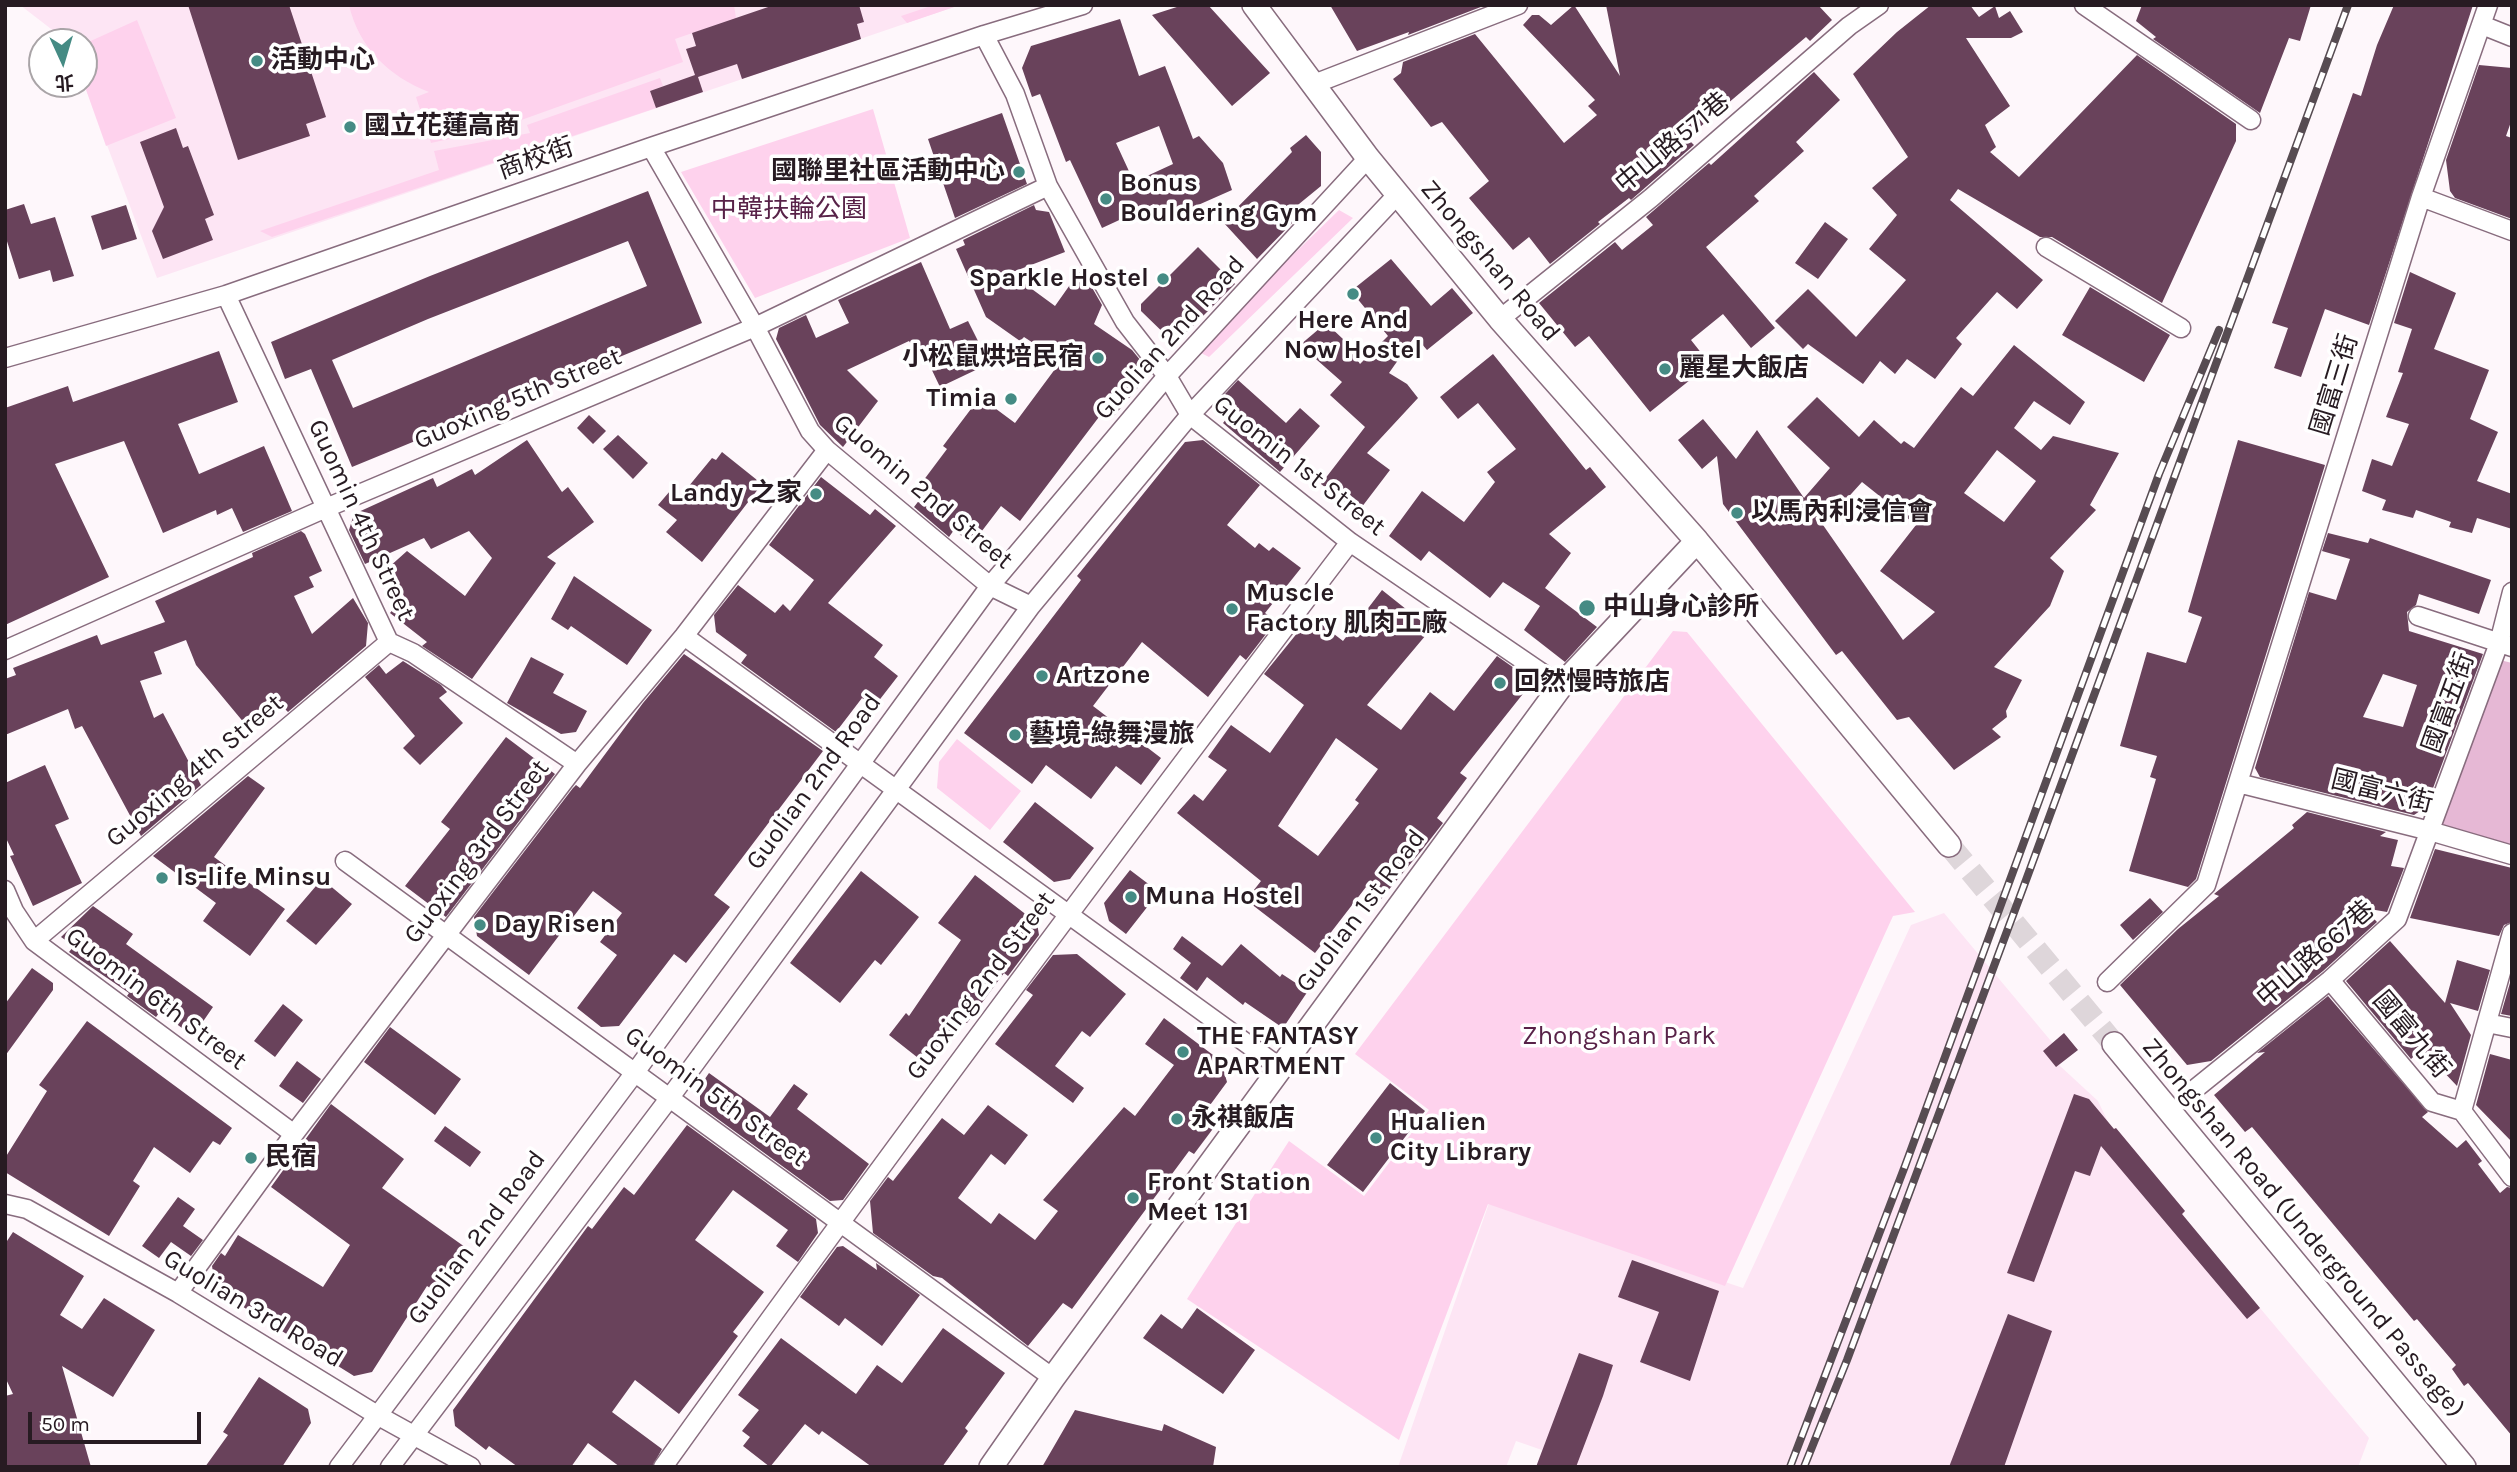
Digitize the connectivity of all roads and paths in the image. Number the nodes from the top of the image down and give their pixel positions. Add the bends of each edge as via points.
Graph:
1 (1083, 5) edge
2 (1254, 5) edge
3 (1518, 5) edge
4 (1879, 5) edge
5 (2084, 5) edge
6 (2488, 5) edge
7 (2482, 25) junction
8 (984, 35) junction
9 (2512, 37) edge
10 (1314, 84) junction
11 (2251, 120) dead end
12 (651, 147) junction
13 (1368, 158) junction
14 (1048, 186) junction
15 (1398, 194) junction
16 (2421, 197) junction
17 (2512, 231) edge
18 (2046, 247) dead end
19 (226, 295) junction
20 (1500, 319) junction
21 (755, 327) junction
22 (2181, 328) dead end
23 (5, 358) edge
24 (1167, 376) junction
25 (1190, 415) junction
26 (827, 450) junction
27 (326, 508) junction
28 (1697, 541) junction
29 (1350, 542) junction
30 (990, 586) junction
31 (2512, 592) edge
32 (1031, 607) junction
33 (2418, 616) dead end
34 (684, 636) junction
35 (389, 642) junction
36 (2506, 645) edge
37 (5, 650) edge
38 (1561, 686) junction
39 (859, 763) junction
40 (577, 764) junction
41 (2238, 782) junction
42 (895, 789) junction
43 (2430, 831) junction
44 (1950, 845) tunnel mouth
45 (2512, 855) edge
46 (345, 861) dead end
47 (5, 890) edge
48 (1068, 913) junction
49 (2512, 933) edge
50 (447, 934) junction
51 (34, 941) junction
52 (2330, 980) junction
53 (2108, 982) dead end
54 (2487, 1023) junction
55 (2512, 1028) edge
56 (2114, 1044) tunnel mouth
57 (1282, 1069) junction
58 (636, 1071) junction
59 (2196, 1088) dead end
60 (671, 1096) junction
61 (2462, 1111) junction
62 (294, 1134) junction
63 (2512, 1177) edge
64 (5, 1204) edge
65 (840, 1220) junction
66 (178, 1293) junction
67 (1053, 1378) junction
68 (377, 1415) junction
69 (414, 1434) junction
70 (339, 1467) edge
71 (390, 1467) edge
72 (471, 1467) edge
73 (663, 1467) edge
74 (991, 1467) edge
75 (2464, 1467) edge

1 - 8 street, 商校街
2 - 10 street, Zhongshan Road
3 - 10 street
4 - 20 street, 中山路571巷
5 - 11 street
6 - 7 street, 國富三街
7 - 9 street
7 - 16 street, 國富三街
8 - 12 street, 商校街
8 - 14 street, Guomin 1st Street via 1015,94
10 - 13 street, Zhongshan Road
12 - 19 street, 商校街
12 - 21 street, Guomin 2nd Street
13 - 15 street, Zhongshan Road
13 - 24 street, Guolian 2nd Road
14 - 21 street, Guoxing 5th Street
14 - 24 street, Guomin 1st Street via 1125,322
15 - 20 street, Zhongshan Road
15 - 25 street
16 - 17 street
16 - 41 street, 國富三街
18 - 22 street
19 - 23 street, 商校街
19 - 27 street, Guomin 4th Street
20 - 28 street, Zhongshan Road
21 - 26 street, Guomin 2nd Street via 810,431
21 - 27 street, Guoxing 5th Street
24 - 25 street, Guomin 1st Street
24 - 30 street, Guolian 2nd Road
25 - 29 street, Guomin 1st Street
25 - 32 street
26 - 30 street, Guomin 2nd Street
26 - 34 street, Guoxing 3rd Street
27 - 35 street, Guomin 4th Street
27 - 37 street, Guoxing 5th Street
28 - 38 street, Guolian 1st Road
28 - 44 street
29 - 38 street, Guomin 1st Street
29 - 48 street, Guoxing 2nd Street
30 - 32 street, Guomin 2nd Street
30 - 39 street, Guolian 2nd Road
31 - 36 street, 國富五街
32 - 42 street
33 - 36 street
34 - 39 street
34 - 40 street, Guoxing 3rd Street
35 - 40 street, Guomin 4th Street via 413,653
35 - 51 street, Guoxing 4th Street
36 - 43 street, 國富五街
38 - 57 street, Guolian 1st Road
39 - 42 street
39 - 58 street, Guolian 2nd Road
40 - 50 street, Guoxing 3rd Street
41 - 43 street, 國富六街
41 - 53 street, 國富三街 via 2206,885
42 - 48 street
42 - 60 street
43 - 45 street, 國富六街
43 - 52 street, 中山路667巷 via 2398,919
46 - 50 street, Guomin 5th Street
47 - 51 street, Guomin 6th Street via 13,912
48 - 57 street
48 - 65 street, Guoxing 2nd Street
49 - 54 street, 國富九街
50 - 58 street, Guomin 5th Street
50 - 62 street, Guoxing 3rd Street
51 - 62 street, Guomin 6th Street
52 - 59 street, 中山路667巷
52 - 61 street, 國富九街 via 2432,1102
54 - 55 street
54 - 61 street, 國富九街
56 - 75 street, Zhongshan Road (Underground Passage)
57 - 67 street, Guolian 1st Road
58 - 60 street, Guomin 5th Street
58 - 68 street, Guolian 2nd Road
60 - 65 street, Guomin 5th Street
60 - 69 street
61 - 63 street
62 - 66 street, Guoxing 3rd Street
64 - 66 street, Guolian 3rd Road via 27,1209
65 - 67 street, Guomin 5th Street
65 - 73 street, Guoxing 2nd Street
66 - 68 street, Guolian 3rd Road
67 - 74 street, Guolian 1st Road
68 - 69 street, Guolian 3rd Road
68 - 70 street, Guolian 2nd Road
69 - 71 street
69 - 72 street, Guolian 3rd Road

